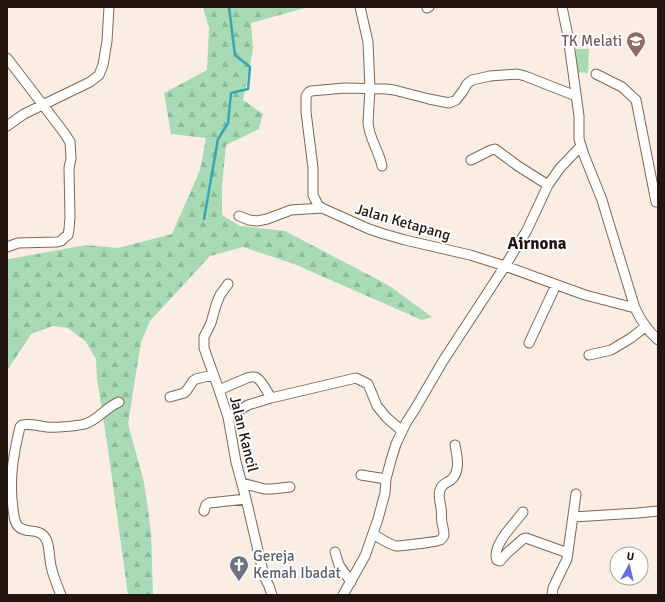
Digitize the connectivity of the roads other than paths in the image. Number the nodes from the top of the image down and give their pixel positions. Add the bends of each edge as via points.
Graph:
1 (109, 7) edge
2 (360, 7) edge
3 (562, 7) edge
4 (7, 58) edge
5 (596, 74) dead end
6 (370, 89) junction
7 (576, 96) junction
8 (42, 105) junction
9 (7, 126) edge
10 (581, 146) junction
11 (471, 160) dead end
12 (382, 166) dead end
13 (548, 185) junction
14 (656, 202) dead end
15 (322, 208) junction
16 (239, 216) dead end
17 (7, 247) edge
18 (505, 266) junction
19 (228, 284) dead end
20 (556, 285) junction
21 (635, 308) junction
22 (645, 326) junction
23 (658, 340) edge
24 (528, 343) dead end
25 (589, 355) dead end
26 (213, 375) junction
27 (219, 390) junction
28 (170, 397) dead end
29 (271, 398) junction
30 (119, 402) dead end
31 (228, 417) junction
32 (402, 431) junction
33 (455, 445) dead end
34 (361, 475) dead end
35 (386, 479) junction
36 (242, 483) junction
37 (290, 487) dead end
38 (576, 494) dead end
39 (246, 499) junction
40 (204, 511) dead end
41 (658, 511) edge
42 (523, 512) dead end
43 (573, 517) junction
44 (373, 534) junction
45 (335, 552) dead end
46 (568, 553) junction
47 (351, 582) junction
48 (60, 595) edge
49 (272, 595) edge
50 (343, 595) edge
51 (552, 595) edge

1 - 8 street via 107,40 99,75 90,82
2 - 6 street via 368,42
3 - 7 street
4 - 8 street
5 - 14 street via 622,86 636,100
6 - 7 street via 394,90 449,102 456,100 472,80 517,74
6 - 12 street via 368,127
6 - 15 street via 318,90 309,92 306,96 313,195
7 - 10 street
8 - 9 street
8 - 17 street via 70,142 69,232 57,242 18,243
10 - 13 street
10 - 21 street via 602,200
11 - 13 street via 495,149
13 - 18 street via 527,230
15 - 16 street via 291,210 257,221
15 - 18 street, Jalan Ketapang via 384,234
18 - 20 street, Jalan Ketapang
18 - 32 street via 443,361
19 - 26 street, Jalan Kancil via 220,295 204,337 204,348
20 - 21 street, Jalan Ketapang
20 - 24 street
21 - 22 street
22 - 23 street
22 - 25 street via 611,350
26 - 27 street, Jalan Kancil
26 - 28 street via 196,379 184,393
27 - 29 street via 251,377 259,380
27 - 31 street, Jalan Kancil
29 - 31 street via 248,405
29 - 32 street via 358,378 368,384 377,406
30 - 48 street via 84,424 52,427 25,424 20,427 11,478 16,524 41,533 46,539 50,564
31 - 36 street, Jalan Kancil
32 - 35 street via 390,460
33 - 44 street via 458,465 455,475 444,484 439,496 444,536 432,542 397,546
34 - 35 street
35 - 44 street via 385,492
36 - 37 street via 264,489
36 - 39 street, Jalan Kancil
38 - 43 street
39 - 40 street via 209,502
39 - 49 street, Jalan Kancil via 264,576
41 - 43 street
42 - 46 street via 498,544 495,556 497,560 500,561 526,538
43 - 46 street
44 - 47 street
45 - 47 street via 339,565
46 - 51 street
47 - 50 street

